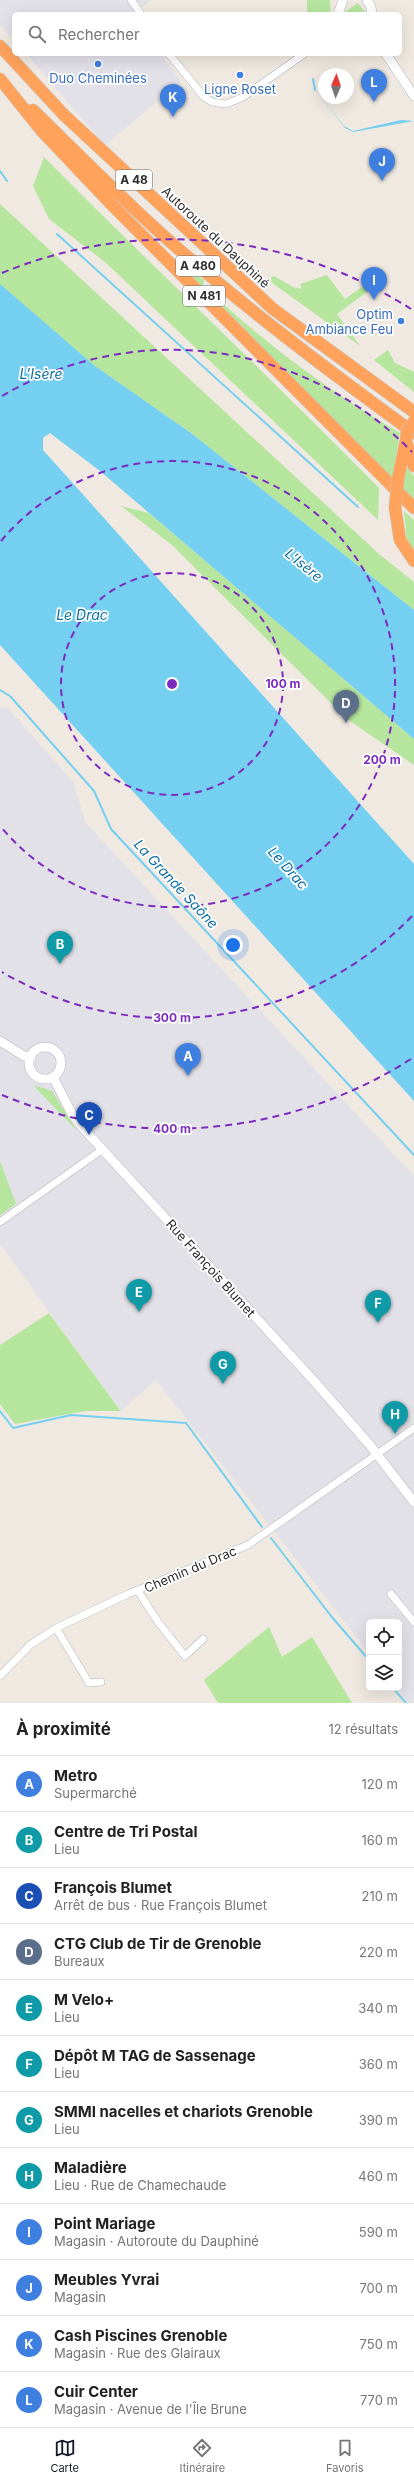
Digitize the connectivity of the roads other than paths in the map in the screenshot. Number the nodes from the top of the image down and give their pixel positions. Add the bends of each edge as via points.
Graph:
1 (131, 0) edge
2 (140, 12) edge
3 (0, 46) edge
4 (171, 56) edge
5 (301, 56) edge
6 (387, 56) edge
7 (0, 79) edge
8 (414, 96) edge
9 (414, 412) edge
10 (414, 421) edge
11 (410, 437) edge
12 (414, 466) edge
13 (414, 508) edge
14 (414, 561) edge
15 (0, 1041) edge
16 (30, 1057) junction
17 (53, 1077) junction
18 (103, 1149) junction
19 (0, 1222) edge
20 (414, 1428) edge
21 (377, 1454) junction
22 (414, 1502) edge
23 (138, 1591) junction
24 (391, 1594) dead end
25 (414, 1622) edge
26 (56, 1628) junction
27 (203, 1639) dead end
28 (0, 1676) edge
29 (101, 1682) dead end

1 - 2 street
3 - 9 highway, Autoroute du Dauphiné / A 48 via 64,115 273,309
4 - 5 street via 204,97 212,102 226,104 243,98
6 - 8 street
7 - 11 highway, A 480 via 114,192 205,272
7 - 13 highway, N 481 via 46,136
10 - 11 highway, bridge via 407,432
11 - 12 highway
11 - 14 highway, bridge via 398,479 395,507 400,540
15 - 16 street
16 - 17 street via 29,1066 34,1074 43,1079
16 - 17 street via 41,1048 55,1050 61,1063 59,1071
17 - 18 street, Rue François Blumet via 72,1114
18 - 19 street
18 - 21 street, Rue François Blumet via 314,1380
20 - 21 street, Chemin du Drac
21 - 22 street, Rue François Blumet
21 - 23 street, Chemin du Drac via 248,1545
23 - 26 street, Chemin du Drac
23 - 27 street via 185,1656
24 - 25 street
26 - 28 street, Chemin du Drac via 30,1645
26 - 29 street via 89,1683

